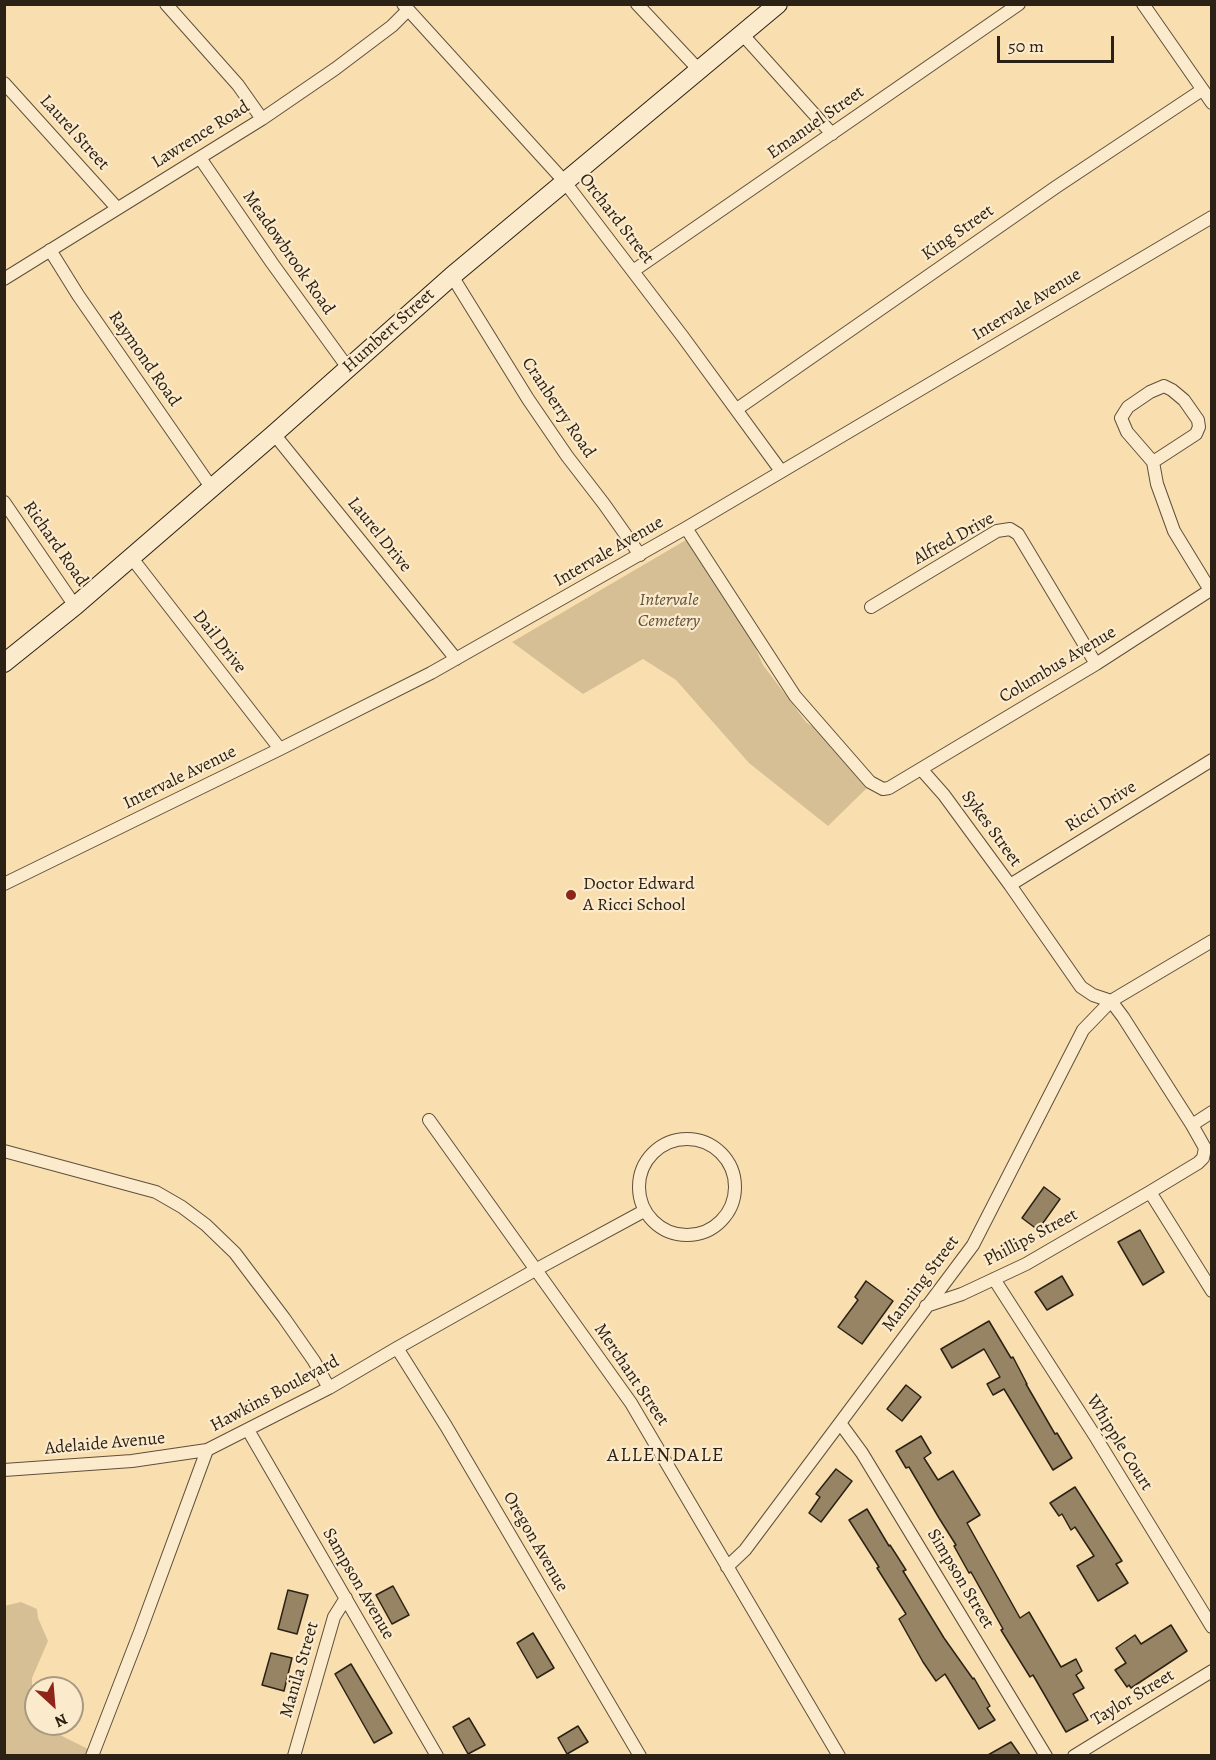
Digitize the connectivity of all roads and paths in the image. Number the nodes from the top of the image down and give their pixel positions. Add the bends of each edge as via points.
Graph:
1 (166, 4) edge
2 (637, 4) edge
3 (778, 4) edge
4 (1019, 4) edge
5 (1143, 4) edge
6 (406, 7) edge
7 (743, 35) junction
8 (699, 70) junction
9 (4, 83) edge
10 (1202, 90) junction
11 (1212, 103) edge
12 (262, 118) junction
13 (832, 134) junction
14 (200, 158) junction
15 (564, 181) junction
16 (117, 208) junction
17 (1212, 217) edge
18 (50, 250) junction
19 (633, 271) junction
20 (452, 276) junction
21 (4, 279) edge
22 (348, 368) junction
23 (737, 409) junction
24 (274, 434) junction
25 (1153, 462) junction
26 (782, 471) junction
27 (211, 487) junction
28 (4, 502) edge
29 (686, 528) junction
30 (640, 555) junction
31 (131, 557) junction
32 (1211, 590) edge
33 (75, 606) junction
34 (871, 607) dead end
35 (456, 659) junction
36 (4, 663) edge
37 (1096, 664) junction
38 (280, 749) junction
39 (1212, 760) edge
40 (921, 769) junction
41 (4, 884) edge
42 (1010, 885) junction
43 (1212, 941) edge
44 (1111, 1001) junction
45 (1212, 1112) edge
46 (429, 1120) dead end
47 (1192, 1125) junction
48 (4, 1151) edge
49 (1150, 1192) junction
50 (644, 1211) junction
51 (537, 1269) junction
52 (994, 1279) junction
53 (1212, 1291) edge
54 (926, 1306) junction
55 (397, 1348) junction
56 (329, 1388) junction
57 (840, 1423) junction
58 (248, 1430) junction
59 (207, 1450) junction
60 (4, 1470) edge
61 (727, 1567) junction
62 (346, 1598) junction
63 (1212, 1627) edge
64 (1212, 1671) edge
65 (92, 1755) edge
66 (294, 1755) edge
67 (437, 1755) edge
68 (640, 1755) edge
69 (839, 1755) edge
70 (1046, 1755) edge
71 (1074, 1755) edge

1 - 12 street
2 - 8 street
3 - 7 street, Humbert Street
4 - 13 street, Emanuel Street
5 - 10 street
6 - 12 street, Lawrence Road via 392,26
6 - 15 street, Orchard Street
7 - 8 street, Humbert Street
7 - 13 street
8 - 15 street, Humbert Street
9 - 16 street, Laurel Street
10 - 11 street
10 - 23 street, King Street
12 - 14 street, Lawrence Road
13 - 19 street, Emanuel Street
14 - 16 street, Lawrence Road
14 - 22 street, Meadowbrook Road
15 - 19 street, Orchard Street
15 - 20 street, Humbert Street
16 - 18 street, Lawrence Road
17 - 26 street, Intervale Avenue
18 - 21 street, Lawrence Road
18 - 27 street, Raymond Road
19 - 23 street, Orchard Street
20 - 22 street, Humbert Street
20 - 30 street, Cranberry Road via 528,399
22 - 24 street, Humbert Street
23 - 26 street, Orchard Street
24 - 27 street, Humbert Street
24 - 35 street, Laurel Drive
25 - 25 street via 1127,432 1122,418 1128,407 1164,386 1184,400 1199,428 1196,434
25 - 32 street via 1174,531
26 - 29 street, Intervale Avenue
27 - 31 street, Humbert Street
28 - 33 street, Richard Road
29 - 30 street, Intervale Avenue
29 - 40 street via 795,696 870,782 889,788
30 - 35 street, Intervale Avenue
31 - 33 street, Humbert Street
31 - 38 street, Dail Drive
32 - 37 street, Columbus Avenue
33 - 36 street, Humbert Street
34 - 37 street, Alfred Drive via 997,531 1010,529 1024,543
35 - 38 street, Intervale Avenue
37 - 40 street, Columbus Avenue
38 - 41 street, Intervale Avenue
39 - 42 street, Ricci Drive
40 - 42 street, Sykes Street
42 - 44 street, Sykes Street via 1081,987
43 - 44 street, Manning Street
44 - 47 street, Sykes Street
44 - 54 street, Manning Street via 1083,1030 973,1245
45 - 47 street
46 - 51 street, Merchant Street
47 - 49 street, Sykes Street via 1205,1148 1203,1158
48 - 56 street via 156,1192 190,1213 235,1253 314,1361
49 - 52 street, Phillips Street
49 - 53 street
50 - 50 street via 639,1193 640,1174 652,1153 663,1145 674,1140 699,1140 711,1145 729,1163 734,1175 734,1200 725,1217 711,1230 686,1236 674,1234 662,1229
50 - 51 street, Hawkins Boulevard
51 - 55 street, Hawkins Boulevard
51 - 61 street, Merchant Street via 631,1403
52 - 54 street, Phillips Street
52 - 63 street, Whipple Court
54 - 57 street, Manning Street
55 - 56 street, Hawkins Boulevard
55 - 68 street, Oregon Avenue
56 - 58 street, Hawkins Boulevard
57 - 61 street, Manning Street via 745,1550
57 - 70 street, Simpson Street
58 - 59 street, Hawkins Boulevard
58 - 62 street, Sampson Avenue
59 - 60 street, Adelaide Avenue via 132,1461
59 - 65 street, Hawkins Boulevard
61 - 69 street, Merchant Street
62 - 66 street, Manila Street via 334,1617
62 - 67 street, Sampson Avenue
64 - 71 street, Taylor Street

